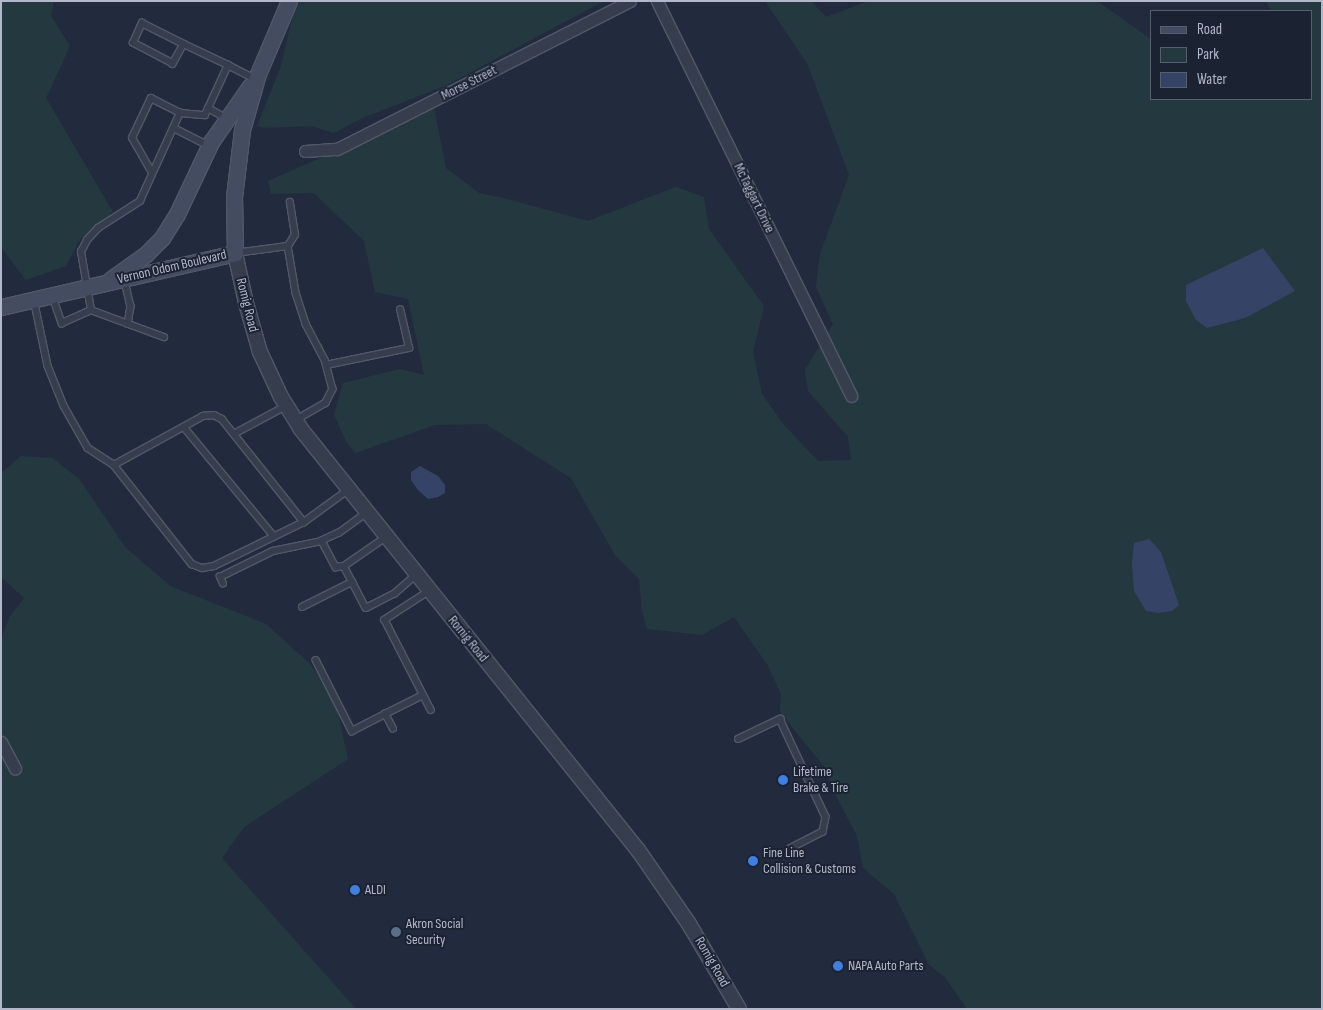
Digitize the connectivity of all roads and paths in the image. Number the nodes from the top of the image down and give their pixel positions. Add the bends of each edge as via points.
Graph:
1 (289, 1) edge
2 (630, 1) edge
3 (657, 1) edge
4 (184, 44) junction
5 (228, 66) junction
6 (256, 76) junction
7 (208, 108) junction
8 (180, 113) junction
9 (226, 119) junction
10 (174, 128) junction
11 (209, 146) junction
12 (305, 151) dead end
13 (152, 173) junction
14 (290, 202) dead end
15 (288, 246) junction
16 (235, 252) junction
17 (124, 278) junction
18 (106, 283) junction
19 (86, 287) junction
20 (53, 295) junction
21 (34, 300) junction
22 (1, 307) edge
23 (91, 310) junction
24 (400, 310) dead end
25 (128, 324) junction
26 (164, 337) dead end
27 (326, 365) junction
28 (851, 396) dead end
29 (286, 406) junction
30 (295, 421) junction
31 (184, 427) junction
32 (234, 434) junction
33 (114, 465) junction
34 (348, 490) junction
35 (367, 513) junction
36 (304, 522) junction
37 (274, 536) junction
38 (386, 537) junction
39 (322, 541) junction
40 (344, 566) junction
41 (416, 575) junction
42 (352, 582) junction
43 (223, 584) dead end
44 (430, 591) junction
45 (302, 608) dead end
46 (316, 660) dead end
47 (423, 695) junction
48 (431, 710) dead end
49 (385, 714) junction
50 (393, 729) dead end
51 (738, 739) dead end
52 (1, 742) edge
53 (15, 768) dead end
54 (791, 848) dead end
55 (739, 1009) edge

1 - 6 main road, Vernon Odom Boulevard
2 - 12 street, Morse Street via 337,149
3 - 28 street, McTaggart Drive
4 - 4 lane via 142,23 133,42 173,64
4 - 5 lane
5 - 6 lane
5 - 7 lane
6 - 9 main road
6 - 16 main road, Vernon Odom Boulevard via 239,146 233,207
7 - 8 lane via 205,115
7 - 9 lane
8 - 10 lane
8 - 13 lane via 152,98 132,138
9 - 11 main road
10 - 11 lane
10 - 13 lane
11 - 18 main road via 162,238
13 - 19 lane via 140,201 98,228 87,240 81,252
14 - 15 lane via 295,235
15 - 16 lane
15 - 27 lane via 296,292 306,324
16 - 17 main road, Vernon Odom Boulevard
16 - 29 street, Romig Road via 258,344
17 - 18 main road, Vernon Odom Boulevard
17 - 25 lane via 131,306
18 - 19 main road, Vernon Odom Boulevard
19 - 20 main road, Vernon Odom Boulevard
19 - 23 lane
20 - 21 main road, Vernon Odom Boulevard
20 - 23 lane via 62,323
21 - 22 main road, Vernon Odom Boulevard
21 - 33 lane via 48,366 64,406 88,448
23 - 25 lane
24 - 27 lane via 409,348
25 - 26 lane
27 - 30 lane via 333,388 331,396 326,403
29 - 30 street, Romig Road
29 - 32 lane
30 - 34 street, Romig Road
31 - 32 lane via 203,416 214,415 222,419
31 - 33 lane
31 - 37 lane
32 - 36 lane
33 - 37 lane via 192,564 202,568 214,566
34 - 35 street, Romig Road
34 - 36 lane
35 - 38 street, Romig Road
35 - 39 lane
36 - 37 lane
38 - 40 lane
38 - 41 street, Romig Road
39 - 40 lane via 336,567
39 - 43 lane via 273,551 220,577
40 - 42 lane
41 - 42 lane via 394,594 366,608
41 - 44 street, Romig Road
42 - 45 lane
44 - 47 lane via 385,620
44 - 55 street, Romig Road via 644,858 689,924
46 - 49 lane via 352,731
47 - 48 lane
47 - 49 lane
49 - 50 lane
51 - 54 lane via 780,719 826,816 823,832
52 - 53 street

